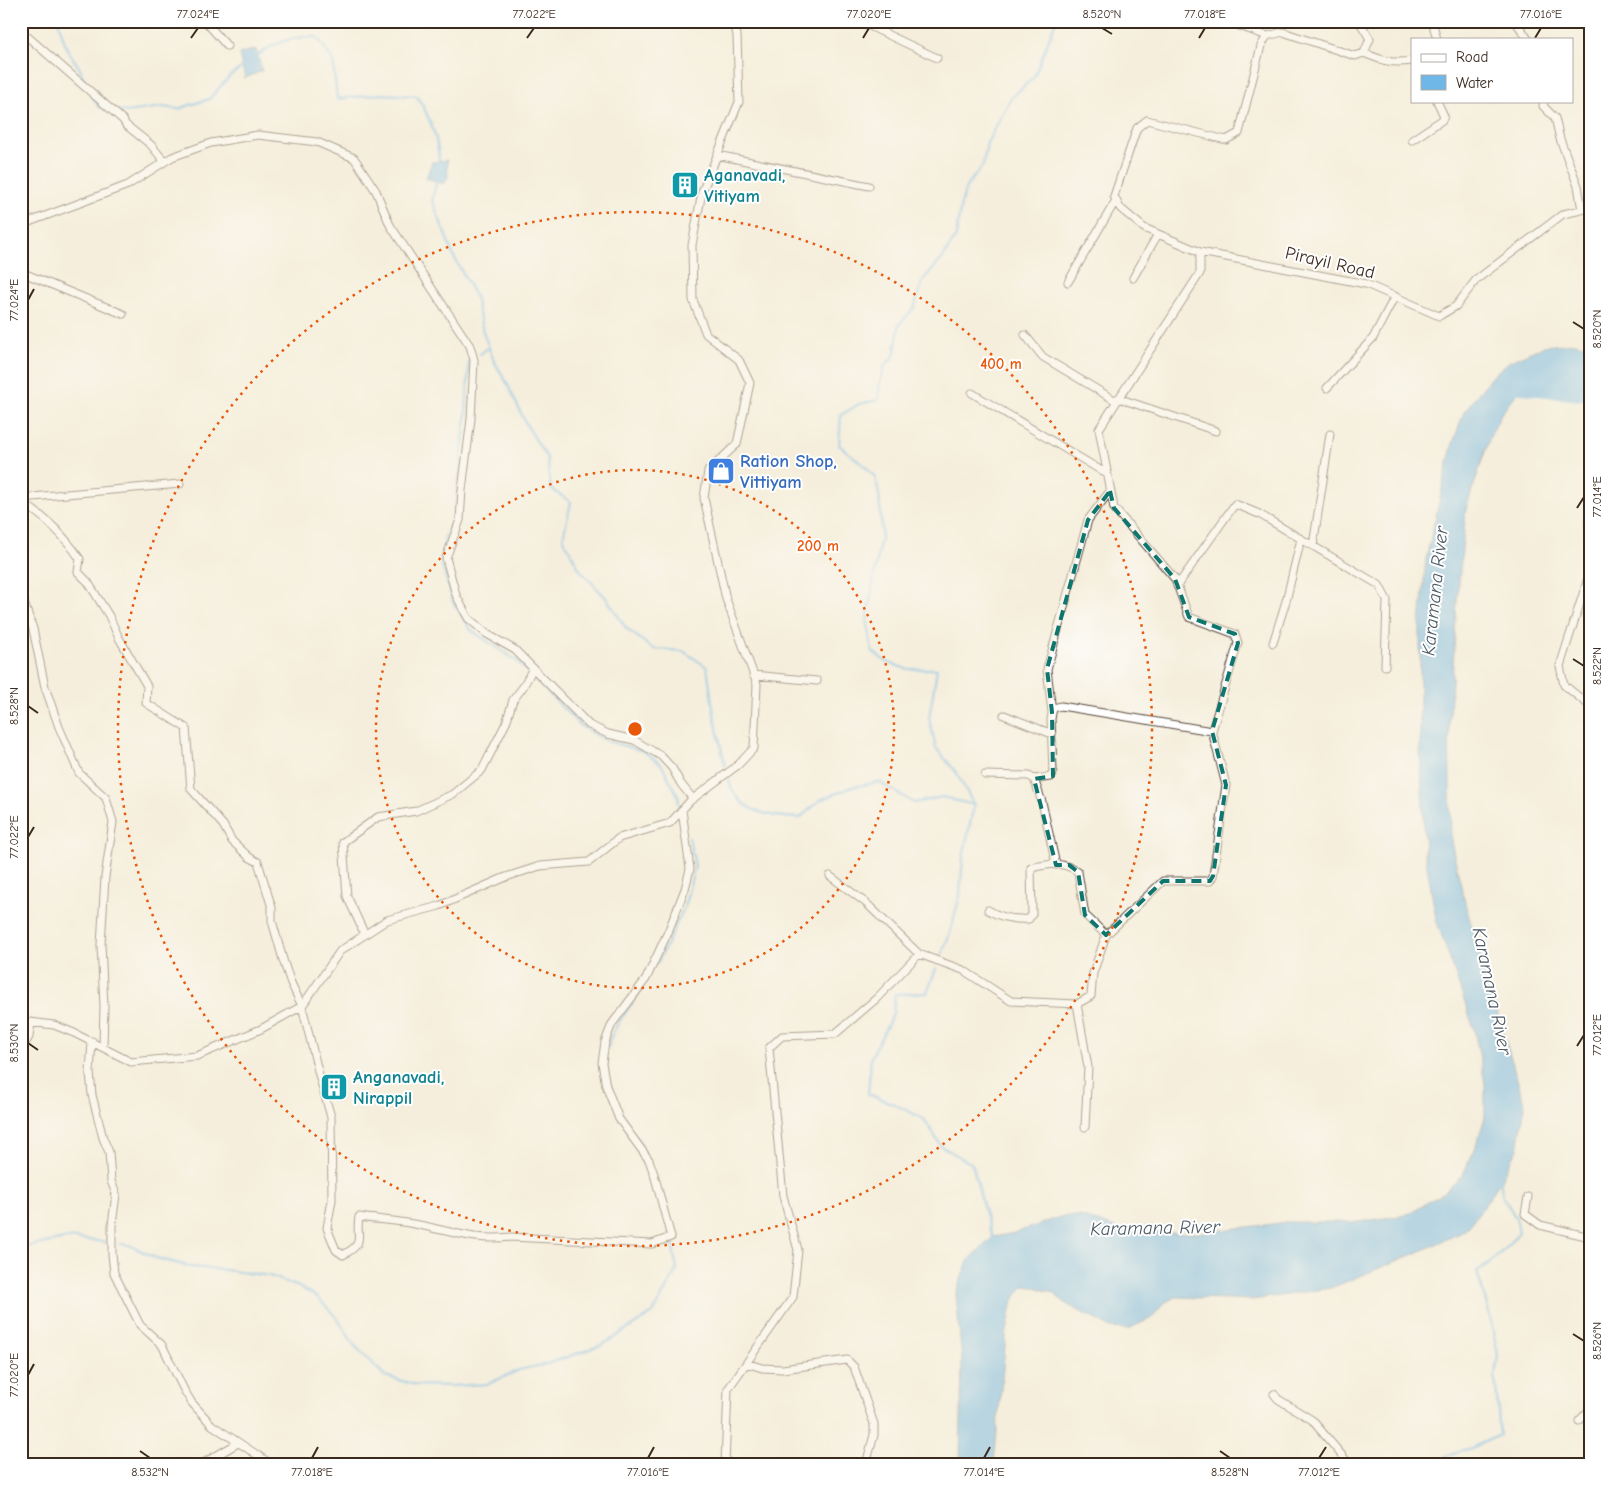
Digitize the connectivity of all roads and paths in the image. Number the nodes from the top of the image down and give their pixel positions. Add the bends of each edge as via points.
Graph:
1 (205, 21) edge
2 (733, 21) edge
3 (858, 21) edge
4 (1226, 21) edge
5 (1359, 21) edge
6 (1432, 21) edge
7 (1515, 21) edge
8 (21, 31) edge
9 (1267, 36) junction
10 (1437, 38) edge
11 (1527, 38) edge
12 (227, 46) dead end
13 (1364, 53) junction
14 (937, 58) dead end
15 (1411, 60) edge
16 (1437, 102) edge
17 (1544, 102) edge
18 (1412, 140) dead end
19 (717, 156) junction
20 (164, 161) junction
21 (869, 186) dead end
22 (1116, 200) junction
23 (1586, 209) edge
24 (21, 225) edge
25 (1158, 234) junction
26 (1200, 252) junction
27 (21, 272) edge
28 (1133, 278) dead end
29 (1068, 282) dead end
30 (1395, 296) junction
31 (123, 314) dead end
32 (1025, 335) dead end
33 (1327, 388) dead end
34 (972, 393) dead end
35 (1117, 399) junction
36 (1216, 431) dead end
37 (1330, 434) dead end
38 (1107, 474) junction
39 (180, 484) dead end
40 (1110, 491) junction
41 (21, 498) edge
42 (21, 502) edge
43 (1589, 519) edge
44 (1301, 539) junction
45 (1313, 546) junction
46 (1590, 554) edge
47 (1590, 572) edge
48 (1177, 586) junction
49 (21, 594) edge
50 (1273, 643) dead end
51 (1384, 666) dead end
52 (533, 668) junction
53 (753, 675) junction
54 (817, 681) dead end
55 (1590, 706) edge
56 (1052, 712) junction
57 (1004, 715) dead end
58 (1212, 731) junction
59 (1052, 734) junction
60 (985, 775) dead end
61 (1034, 779) junction
62 (693, 799) junction
63 (682, 810) junction
64 (1056, 865) junction
65 (830, 876) dead end
66 (988, 910) dead end
67 (365, 934) junction
68 (1106, 935) junction
69 (919, 954) junction
70 (1077, 1004) junction
71 (302, 1006) junction
72 (21, 1021) edge
73 (31, 1022) junction
74 (92, 1041) junction
75 (103, 1047) junction
76 (21, 1050) edge
77 (1085, 1127) dead end
78 (1528, 1197) dead end
79 (1590, 1238) edge
80 (746, 1364) junction
81 (1274, 1394) dead end
82 (1590, 1409) edge
83 (1579, 1421) dead end
84 (238, 1442) junction
85 (202, 1464) edge
86 (271, 1464) edge
87 (725, 1464) edge
88 (866, 1464) edge
89 (1346, 1464) edge

1 - 12 street
2 - 19 street via 737,35 739,102
3 - 14 street
4 - 9 street
5 - 13 street via 1370,39
6 - 10 street
7 - 11 street
8 - 20 street via 151,145
9 - 13 street via 1283,32 1355,56
9 - 22 street via 1261,46 1239,134 1226,140 1147,120 1137,128 1114,196
13 - 15 street via 1383,61
16 - 18 street via 1444,116 1442,120
17 - 23 street via 1555,118
19 - 21 street
19 - 53 street via 702,192 692,245 693,300 706,334 739,360 750,383 737,444 708,471 704,498 726,599
20 - 24 street via 128,185
20 - 52 street via 211,143 258,135 317,142 354,158 376,191 390,225 470,346 474,360 460,520 446,558 456,594 468,618 487,634 515,650
22 - 25 street, Pirayil Road via 1120,208 1144,228
22 - 29 street
23 - 30 street, Pirayil Road via 1563,214 1476,280 1456,306 1439,316
25 - 26 street, Pirayil Road
25 - 28 street
26 - 30 street, Pirayil Road via 1366,284
26 - 35 street via 1200,273
27 - 31 street
30 - 33 street via 1373,338
32 - 35 street via 1043,357
34 - 38 street
35 - 36 street
35 - 38 street via 1099,429
37 - 45 street
38 - 40 street
39 - 41 street
40 - 48 street via 1114,508 1175,579
40 - 56 street via 1088,520 1047,669
42 - 71 street via 58,529 80,559 78,572 109,616 118,638 147,686 146,703 186,728 191,789 223,825 232,841 258,862 284,963
43 - 46 street
44 - 45 street
44 - 48 street via 1235,504
44 - 50 street
45 - 51 street via 1379,585 1387,600
47 - 55 street via 1560,666 1564,685
48 - 58 street via 1189,617 1234,634 1238,643
49 - 75 street via 59,727 79,773 106,798 113,822 101,945
52 - 62 street via 589,725 608,734 634,740 661,756
52 - 67 street via 513,700 506,723 482,770 453,794 416,811 378,817 343,842 347,896
53 - 54 street
53 - 62 street via 757,684 754,748 738,765
56 - 58 street via 1053,708 1061,706
56 - 59 street
57 - 59 street
58 - 68 street via 1226,785 1214,876 1210,881 1163,881
59 - 61 street via 1053,772 1051,776
60 - 61 street via 1029,776
61 - 64 street
62 - 63 street
63 - 67 street via 670,824 619,838 590,862 540,866 439,906 387,920
63 - 71 street via 690,869 685,889 646,978 612,1024 602,1063 606,1086 619,1119 649,1160 671,1238 652,1244 511,1237 491,1239 461,1236 422,1225 358,1217 359,1242 356,1248 343,1255 336,1250 326,1228 332,1200 332,1117
64 - 66 street via 1031,868 1032,914 1029,919 997,916
64 - 68 street via 1069,865 1078,872 1085,915
65 - 69 street via 866,903
67 - 71 street via 340,952
68 - 70 street via 1094,972 1091,996
69 - 70 street via 963,970 1011,1001
69 - 80 street via 877,998 835,1034 782,1036 770,1048 784,1196 798,1250 793,1297
70 - 77 street via 1088,1067
71 - 75 street via 261,1029 197,1056 131,1062
72 - 73 street
73 - 74 street via 54,1025
73 - 76 street via 29,1037
74 - 75 street
74 - 84 street via 92,1095 116,1194 112,1225 114,1273 140,1325 162,1345 192,1403 212,1425
78 - 79 street via 1524,1214 1540,1225
80 - 87 street via 728,1389
80 - 88 street via 783,1369 847,1360 854,1367 874,1424
81 - 89 street via 1312,1420
82 - 83 street
84 - 85 street
84 - 86 street

